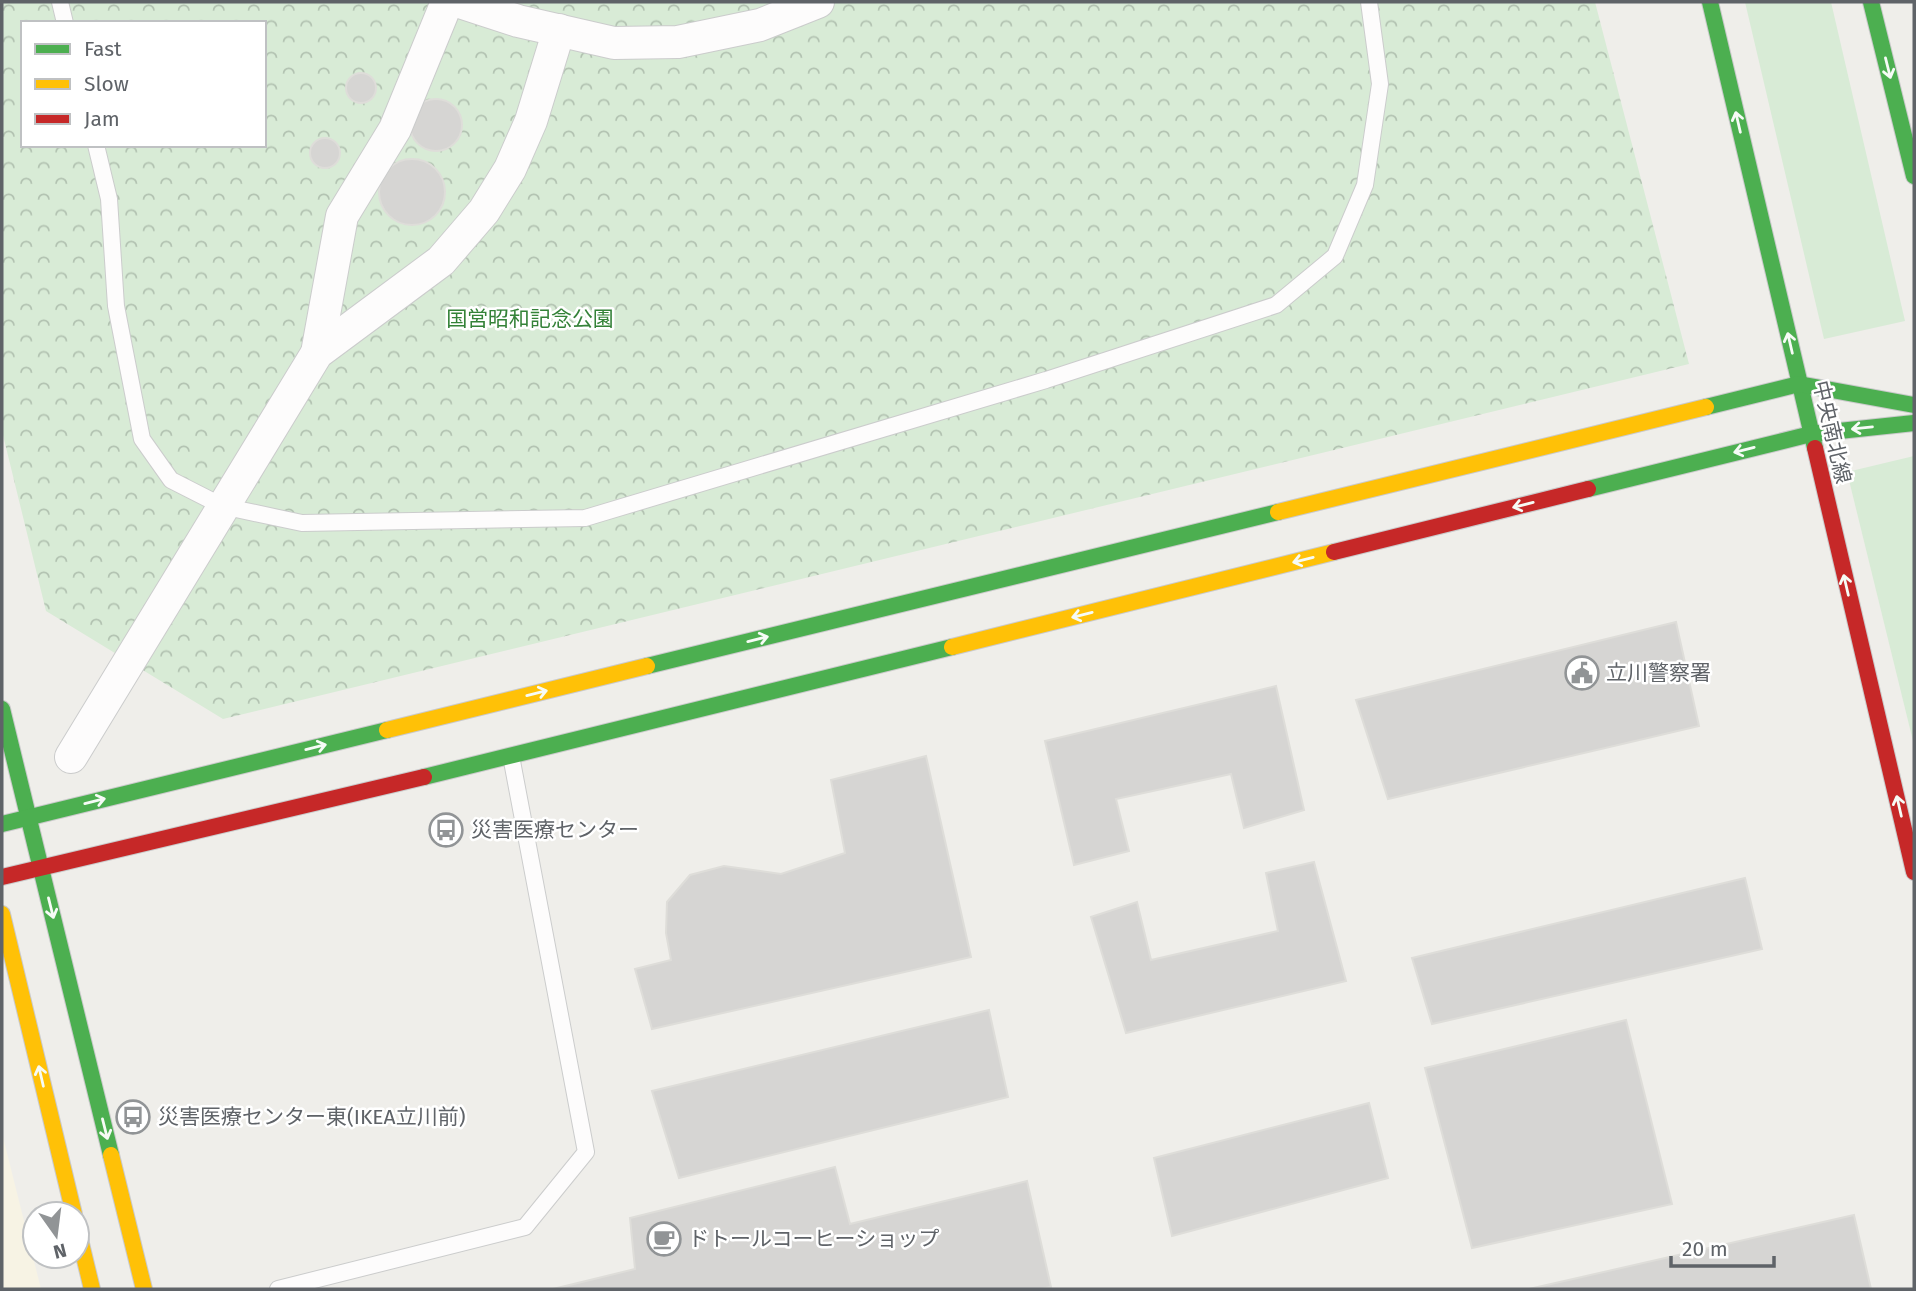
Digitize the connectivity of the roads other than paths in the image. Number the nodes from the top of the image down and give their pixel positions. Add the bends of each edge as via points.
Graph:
1 (60, 2) edge
2 (447, 2) edge
3 (460, 2) edge
4 (818, 2) edge
5 (1369, 2) edge
6 (1710, 2) edge
7 (1871, 2) edge
8 (65, 21) edge
9 (559, 30) junction
10 (96, 147) edge
11 (1914, 176) edge
12 (317, 354) junction
13 (1799, 384) junction
14 (1914, 405) edge
15 (1914, 423) edge
16 (1811, 434) junction
17 (222, 506) junction
18 (2, 709) edge
19 (511, 756) junction
20 (71, 757) dead end
21 (29, 818) junction
22 (2, 824) edge
23 (41, 867) junction
24 (1914, 872) edge
25 (2, 877) edge
26 (2, 914) edge
27 (71, 1200) edge
28 (87, 1270) edge
29 (92, 1289) edge
30 (144, 1289) edge
31 (278, 1289) edge

1 - 8 lane
2 - 12 street via 395,129 342,216
3 - 9 street
4 - 9 street via 760,25 678,41 614,43
5 - 17 lane via 1380,84 1365,185 1335,256 1276,305 1046,380 585,517 302,523
13 -> 6 street, 中央南北線
7 -> 11 street
9 - 12 street via 531,121 510,169 484,211 441,261
10 - 17 lane via 109,199 116,306 142,439 171,480
12 - 17 street
13 - 14 street
13 - 16 street, 中央南北線
21 -> 13 street
15 -> 16 street
16 -> 19 street
24 -> 16 street, 中央南北線
17 - 20 street
18 - 21 street
19 - 23 street
19 - 31 lane via 586,1152 525,1227
21 - 22 street
21 - 23 street
23 - 25 street
23 -> 30 street
27 -> 26 street
28 - 29 street

